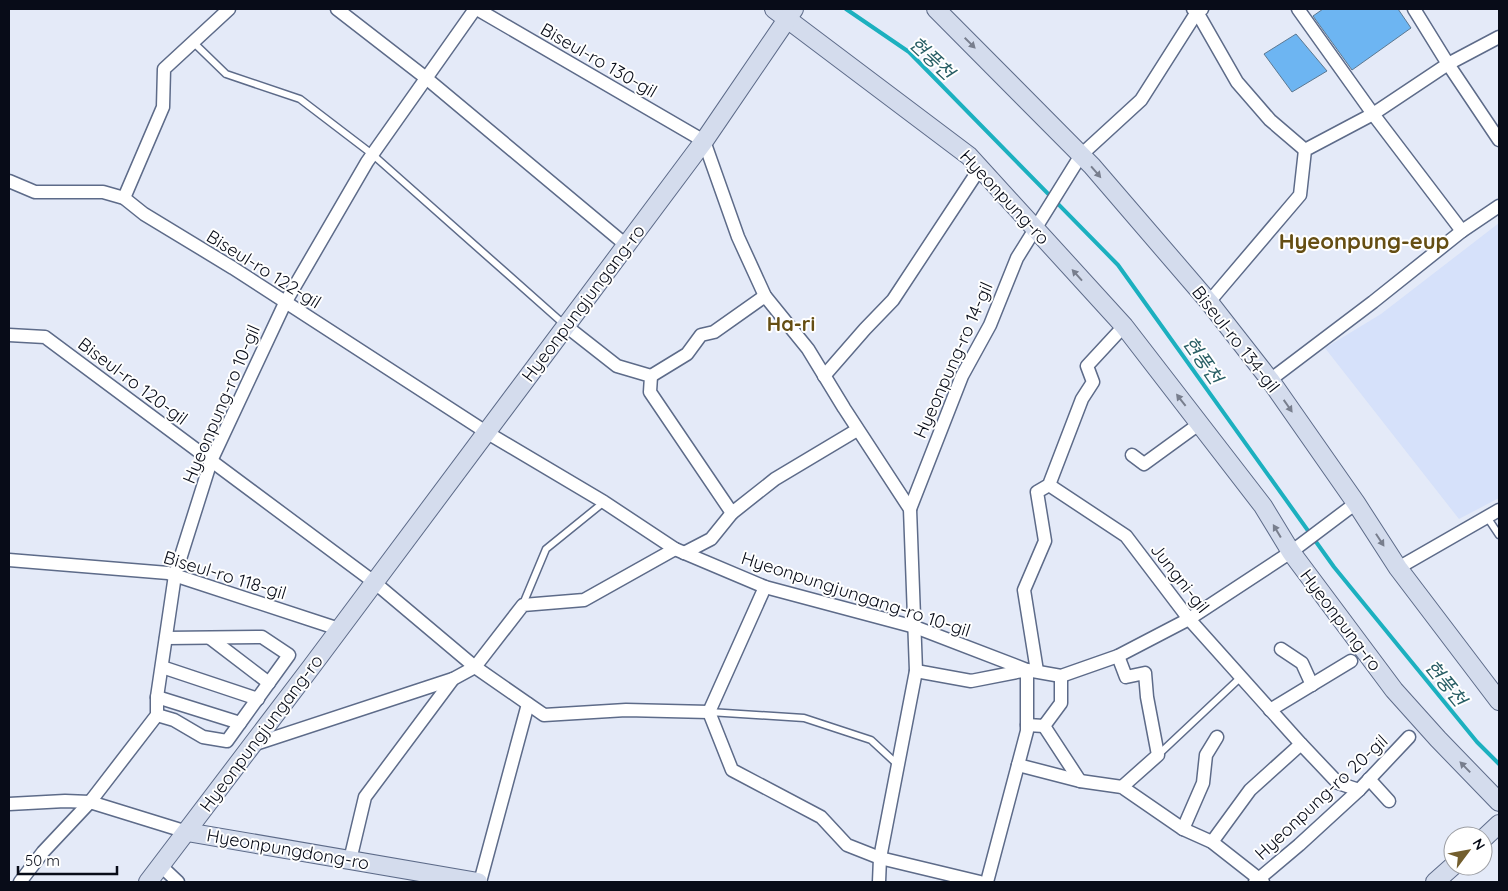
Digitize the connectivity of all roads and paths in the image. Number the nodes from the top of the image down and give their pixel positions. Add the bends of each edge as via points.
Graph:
1 (216, 9) edge
2 (229, 9) edge
3 (337, 9) edge
4 (476, 9) edge
5 (1298, 9) edge
6 (1414, 9) edge
7 (1198, 10) edge
8 (945, 11) edge
9 (785, 12) edge
10 (213, 23) junction
11 (1499, 37) edge
12 (193, 42) junction
13 (1448, 64) junction
14 (426, 78) junction
15 (1373, 114) junction
16 (1499, 140) edge
17 (704, 141) junction
18 (1305, 150) junction
19 (372, 154) junction
20 (1081, 155) junction
21 (980, 168) junction
22 (9, 182) edge
23 (124, 198) junction
24 (1499, 206) edge
25 (1034, 228) junction
26 (1462, 231) junction
27 (626, 245) junction
28 (765, 296) junction
29 (1209, 302) junction
30 (285, 303) junction
31 (566, 326) junction
32 (1124, 326) junction
33 (9, 334) edge
34 (651, 376) junction
35 (824, 376) junction
36 (1270, 380) junction
37 (1200, 424) junction
38 (857, 430) junction
39 (486, 432) junction
40 (1132, 455) dead end
41 (211, 462) junction
42 (1049, 485) junction
43 (604, 502) junction
44 (1356, 503) junction
45 (910, 509) junction
46 (1499, 510) edge
47 (732, 513) junction
48 (1487, 517) junction
49 (1499, 535) edge
50 (680, 551) junction
51 (1290, 552) junction
52 (9, 560) edge
53 (1398, 568) junction
54 (175, 575) junction
55 (374, 582) junction
56 (765, 587) junction
57 (523, 606) junction
58 (1189, 619) junction
59 (915, 628) junction
60 (339, 629) junction
61 (166, 638) junction
62 (210, 638) junction
63 (1282, 649) dead end
64 (1118, 656) junction
65 (1351, 661) dead end
66 (162, 667) junction
67 (475, 667) junction
68 (916, 671) junction
69 (1032, 671) junction
70 (1061, 676) junction
71 (1240, 677) junction
72 (453, 679) junction
73 (269, 683) junction
74 (1312, 684) junction
75 (158, 697) junction
76 (258, 698) junction
77 (1499, 701) edge
78 (528, 704) junction
79 (1270, 710) junction
80 (709, 712) junction
81 (157, 716) junction
82 (240, 723) junction
83 (1027, 725) junction
84 (1044, 726) junction
85 (1409, 736) dead end
86 (1217, 737) dead end
87 (1300, 744) junction
88 (252, 745) junction
89 (1158, 755) junction
90 (898, 765) junction
91 (1018, 765) junction
92 (1369, 780) junction
93 (1080, 782) junction
94 (1122, 787) junction
95 (1359, 790) junction
96 (90, 802) junction
97 (1389, 802) dead end
98 (1499, 802) edge
99 (9, 804) edge
100 (1183, 829) junction
101 (187, 832) junction
102 (1212, 842) junction
103 (880, 858) junction
104 (350, 860) junction
105 (161, 866) junction
106 (1259, 881) edge
107 (20, 882) edge
108 (148, 882) edge
109 (178, 882) edge
110 (479, 882) edge
111 (879, 882) edge
112 (980, 882) edge
113 (987, 882) edge

1 - 10 street
2 - 10 street
3 - 14 street
4 - 14 street, Hyeonpung-ro 10-gil
4 - 17 street, Biseul-ro 130-gil
5 - 15 street
6 - 13 street
7 - 18 street via 1237,82 1270,120
7 - 20 street, Hyeonpung-ro 14-gil via 1141,100
8 -> 20 street, Biseul-ro 134-gil
9 - 17 street, Hyeonpungjungang-ro
9 - 21 street, Hyeonpung-ro
10 - 12 street
11 - 13 street
12 - 19 lane via 226,74 300,99
12 - 23 street via 164,69 163,107
13 - 15 street
13 - 16 street
14 - 19 street, Hyeonpung-ro 10-gil
14 - 27 street
15 - 18 street
15 - 26 street
17 - 27 street, Hyeonpungjungang-ro
17 - 28 street via 738,237
18 - 29 street via 1300,195
19 - 30 street, Hyeonpung-ro 10-gil
19 - 31 lane
20 - 25 street, Hyeonpung-ro 14-gil
20 -> 29 street, Biseul-ro 134-gil
21 - 25 street, Hyeonpung-ro
21 - 35 street via 893,300
22 - 23 street, Biseul-ro 122-gil via 35,192 103,192
23 - 30 street, Biseul-ro 122-gil
24 - 26 street
32 -> 25 street, Hyeonpung-ro
25 - 45 street, Hyeonpung-ro 14-gil via 1017,258 990,325 962,376
26 - 36 street
27 - 31 street, Hyeonpungjungang-ro
28 - 34 street via 714,332 701,335 687,354
28 - 35 street via 808,350
29 - 36 street, Biseul-ro 134-gil
30 - 39 street, Biseul-ro 122-gil
30 - 41 street, Hyeonpung-ro 10-gil
31 - 34 street via 617,366
31 - 39 street, Hyeonpungjungang-ro
37 -> 32 street, Hyeonpung-ro
32 - 42 street via 1087,366 1093,382 1082,399
33 - 41 street, Biseul-ro 120-gil via 44,337
34 - 47 street via 650,392
35 - 38 street
36 -> 44 street, Biseul-ro 134-gil
37 - 40 street via 1144,464
51 -> 37 street, Hyeonpung-ro via 1263,506
38 - 45 street
38 - 47 street via 775,479
39 - 43 street, Hyeonpungjungang-ro 10-gil
39 - 55 street, Hyeonpungjungang-ro
41 - 54 street, Hyeonpung-ro 10-gil
41 - 55 street, Biseul-ro 120-gil
42 - 58 street, Jungni-gil via 1126,536
42 - 69 street via 1037,492 1045,541 1024,590
43 - 50 street, Hyeonpungjungang-ro 10-gil
43 - 57 lane via 546,549
44 - 51 street, Hyeonpungjungang-ro 10-gil
44 -> 53 street, Biseul-ro 134-gil
45 - 59 street
46 - 48 street
47 - 50 street via 711,539
48 - 49 lane
48 - 53 street
50 - 56 street, Hyeonpungjungang-ro 10-gil
50 - 57 street via 584,600
51 - 58 street, Hyeonpungjungang-ro 10-gil
98 -> 51 street, Hyeonpung-ro via 1394,690
52 - 54 street, Biseul-ro 118-gil
53 - 77 street, Biseul-ro 134-gil
54 - 60 street, Biseul-ro 118-gil
54 - 61 street, Hyeonpung-ro 10-gil
55 - 60 street, Hyeonpungjungang-ro
55 - 67 street
56 - 59 street, Hyeonpungjungang-ro 10-gil
56 - 80 street
57 - 67 street
58 - 64 street, Hyeonpungjungang-ro 10-gil
58 - 71 street, Jungni-gil
59 - 68 street
59 - 69 street, Hyeonpungjungang-ro 10-gil
60 - 88 street, Hyeonpungjungang-ro
61 - 62 street
61 - 66 street, Hyeonpung-ro 10-gil
62 - 73 street
62 - 73 street via 262,637 289,655
63 - 74 street via 1302,663
64 - 70 street, Hyeonpungjungang-ro 10-gil
64 - 89 street via 1126,677 1145,673
65 - 74 street
66 - 75 street, Hyeonpung-ro 10-gil
66 - 76 street
67 - 72 street
67 - 78 street
68 - 69 street, Hyeonpungjungang-ro 10-gil via 971,681
68 - 90 street
69 - 70 street, Hyeonpungjungang-ro 10-gil
69 - 83 street
70 - 84 street via 1061,703
71 - 79 street, Jungni-gil
71 - 89 lane
72 - 88 street
72 - 104 street via 364,797
73 - 76 street
74 - 79 street
75 - 81 street, Hyeonpung-ro 10-gil
75 - 82 street
76 - 82 street
78 - 80 street via 544,715 626,710
78 - 110 street
79 - 87 street, Jungni-gil
80 - 90 lane via 804,718 871,740
80 - 103 street via 732,770 821,817 848,845
81 - 82 street via 174,720 203,737 227,742
81 - 96 street
83 - 84 street
83 - 91 street
84 - 93 street
85 - 92 street, Hyeonpung-ro 20-gil
86 - 100 street via 1206,755 1203,783
87 - 95 street, Jungni-gil via 1338,783
87 - 102 street via 1250,790
88 - 101 street, Hyeonpungjungang-ro
89 - 94 street
90 - 103 street
91 - 93 street
91 - 113 street
92 - 95 street, Hyeonpung-ro 20-gil
92 - 97 street
93 - 94 street
94 - 100 street
95 - 106 street, Hyeonpung-ro 20-gil
96 - 99 street
96 - 101 street
96 - 107 street
100 - 102 street
101 - 104 street, Hyeonpungdong-ro
101 - 105 street, Hyeonpungjungang-ro
102 - 106 street
103 - 111 street
103 - 112 street
104 - 110 street, Hyeonpungdong-ro
105 - 108 street, Hyeonpungjungang-ro
105 - 109 street

